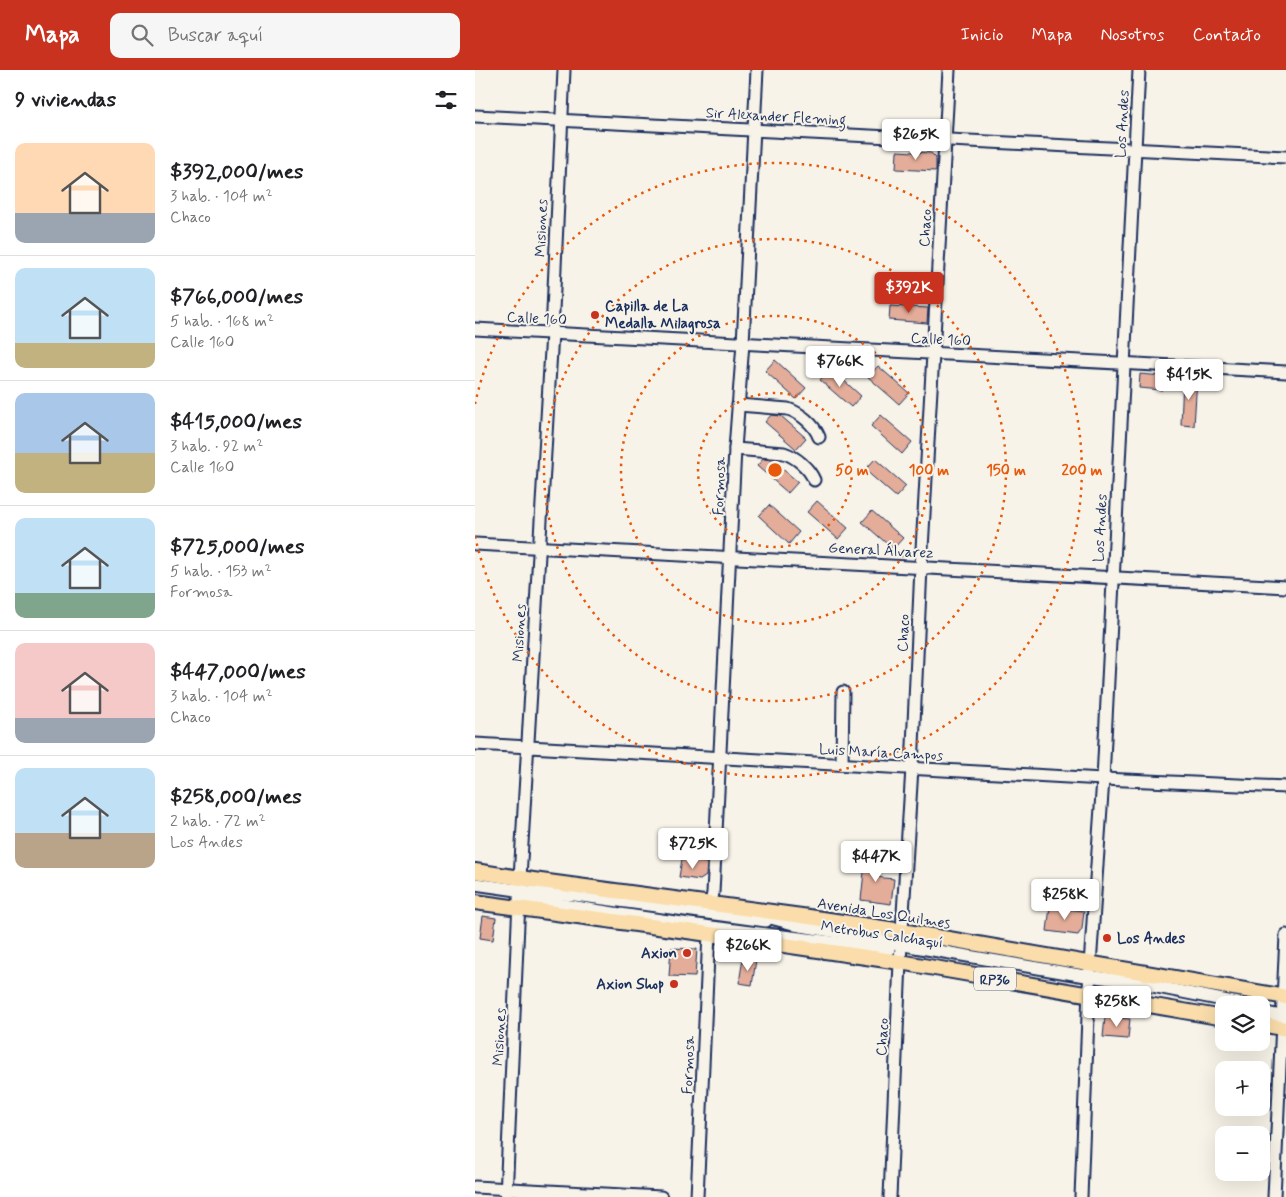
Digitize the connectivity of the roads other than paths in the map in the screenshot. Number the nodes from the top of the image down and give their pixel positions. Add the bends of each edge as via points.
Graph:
1 (564, 70) edge
2 (757, 70) edge
3 (949, 70) edge
4 (1139, 70) edge
5 (475, 116) edge
6 (561, 121) junction
7 (754, 129) junction
8 (945, 139) junction
9 (1136, 149) junction
10 (1286, 156) edge
11 (475, 330) edge
12 (552, 333) junction
13 (743, 343) junction
14 (933, 353) junction
15 (1124, 362) junction
16 (1286, 372) edge
17 (738, 405) junction
18 (819, 437) dead end
19 (735, 449) junction
20 (814, 480) dead end
21 (475, 544) edge
22 (539, 547) junction
23 (731, 557) junction
24 (921, 567) junction
25 (1112, 576) junction
26 (1286, 587) edge
27 (843, 692) dead end
28 (475, 744) edge
29 (528, 747) junction
30 (721, 758) junction
31 (842, 764) junction
32 (912, 768) junction
33 (1103, 778) junction
34 (1286, 787) edge
35 (475, 871) edge
36 (475, 884) edge
37 (475, 890) edge
38 (520, 894) junction
39 (475, 902) edge
40 (711, 903) junction
41 (801, 926) junction
42 (709, 934) junction
43 (1286, 934) edge
44 (901, 947) junction
45 (1090, 980) junction
46 (1215, 998) edge
47 (1215, 1004) edge
48 (1270, 1010) edge
49 (1270, 1012) edge
50 (1284, 1012) edge
51 (1215, 1015) edge
52 (1270, 1019) edge
53 (475, 1188) edge
54 (506, 1193) edge
55 (661, 1197) edge
56 (697, 1197) edge
57 (889, 1197) edge
58 (1081, 1197) edge
59 (1274, 1197) edge

1 - 6 street, Misiones
2 - 7 street, Formosa
3 - 8 street, Chaco
4 - 9 street, Los Andes
5 - 6 street, Sir Alexander Fleming
6 - 7 street, Sir Alexander Fleming
6 - 12 street, Misiones
7 - 8 street, Sir Alexander Fleming
7 - 13 street, Formosa
8 - 9 street, Sir Alexander Fleming
8 - 14 street, Chaco
9 - 10 street, Sir Alexander Fleming
9 - 15 street, Los Andes
11 - 12 street, Calle 160
12 - 13 street, Calle 160
12 - 22 street, Misiones
13 - 14 street, Calle 160
13 - 17 street, Formosa
14 - 15 street, Calle 160
14 - 24 street, Chaco
15 - 16 street, Calle 160
15 - 25 street, Los Andes
17 - 18 street via 795,411 816,430
17 - 19 street, Formosa
19 - 20 street via 790,455 808,470
19 - 23 street, Formosa
21 - 22 street, General Álvarez
22 - 23 street, General Álvarez
22 - 29 street, Misiones
23 - 24 street, General Álvarez
23 - 30 street, Formosa
24 - 25 street, General Álvarez
24 - 32 street, Chaco
25 - 26 street, General Álvarez
25 - 33 street, Los Andes
27 - 31 street
28 - 29 street, Luis María Campos
29 - 30 street, Luis María Campos
29 - 38 street, Misiones
30 - 31 street, Luis María Campos
30 - 40 street, Formosa
31 - 32 street, Luis María Campos
32 - 33 street, Luis María Campos
32 - 44 street, Chaco
33 - 34 street, Luis María Campos
33 - 45 street, Los Andes
35 - 38 main road, Avenida Los Quilmes / RP36
36 - 38 street, Metrobus Calchaquí
37 - 38 street, Metrobus Calchaquí
38 - 39 main road, Avenida Los Quilmes / RP36
38 - 40 main road, Avenida Los Quilmes / RP36
38 - 41 street, Metrobus Calchaquí via 575,895
38 - 42 main road, Avenida Los Quilmes / RP36
38 - 44 street, Metrobus Calchaquí via 562,905 757,933
38 - 54 street, Misiones
40 - 41 street, Metrobus Calchaquí
40 - 44 main road, Avenida Los Quilmes / RP36
41 - 44 street, Metrobus Calchaquí
42 - 44 main road, Avenida Los Quilmes / RP36
42 - 56 street, Formosa
43 - 50 street
44 - 45 main road, Avenida Los Quilmes / RP36
44 - 45 main road, Avenida Los Quilmes / RP36
44 - 57 street, Chaco
45 - 46 street via 1127,981
45 - 47 street
45 - 50 main road, Avenida Los Quilmes / RP36
45 - 51 main road, Avenida Los Quilmes / RP36
45 - 58 street, Los Andes
48 - 50 street
49 - 50 street
50 - 52 main road
50 - 59 street
53 - 54 street
54 - 55 street

